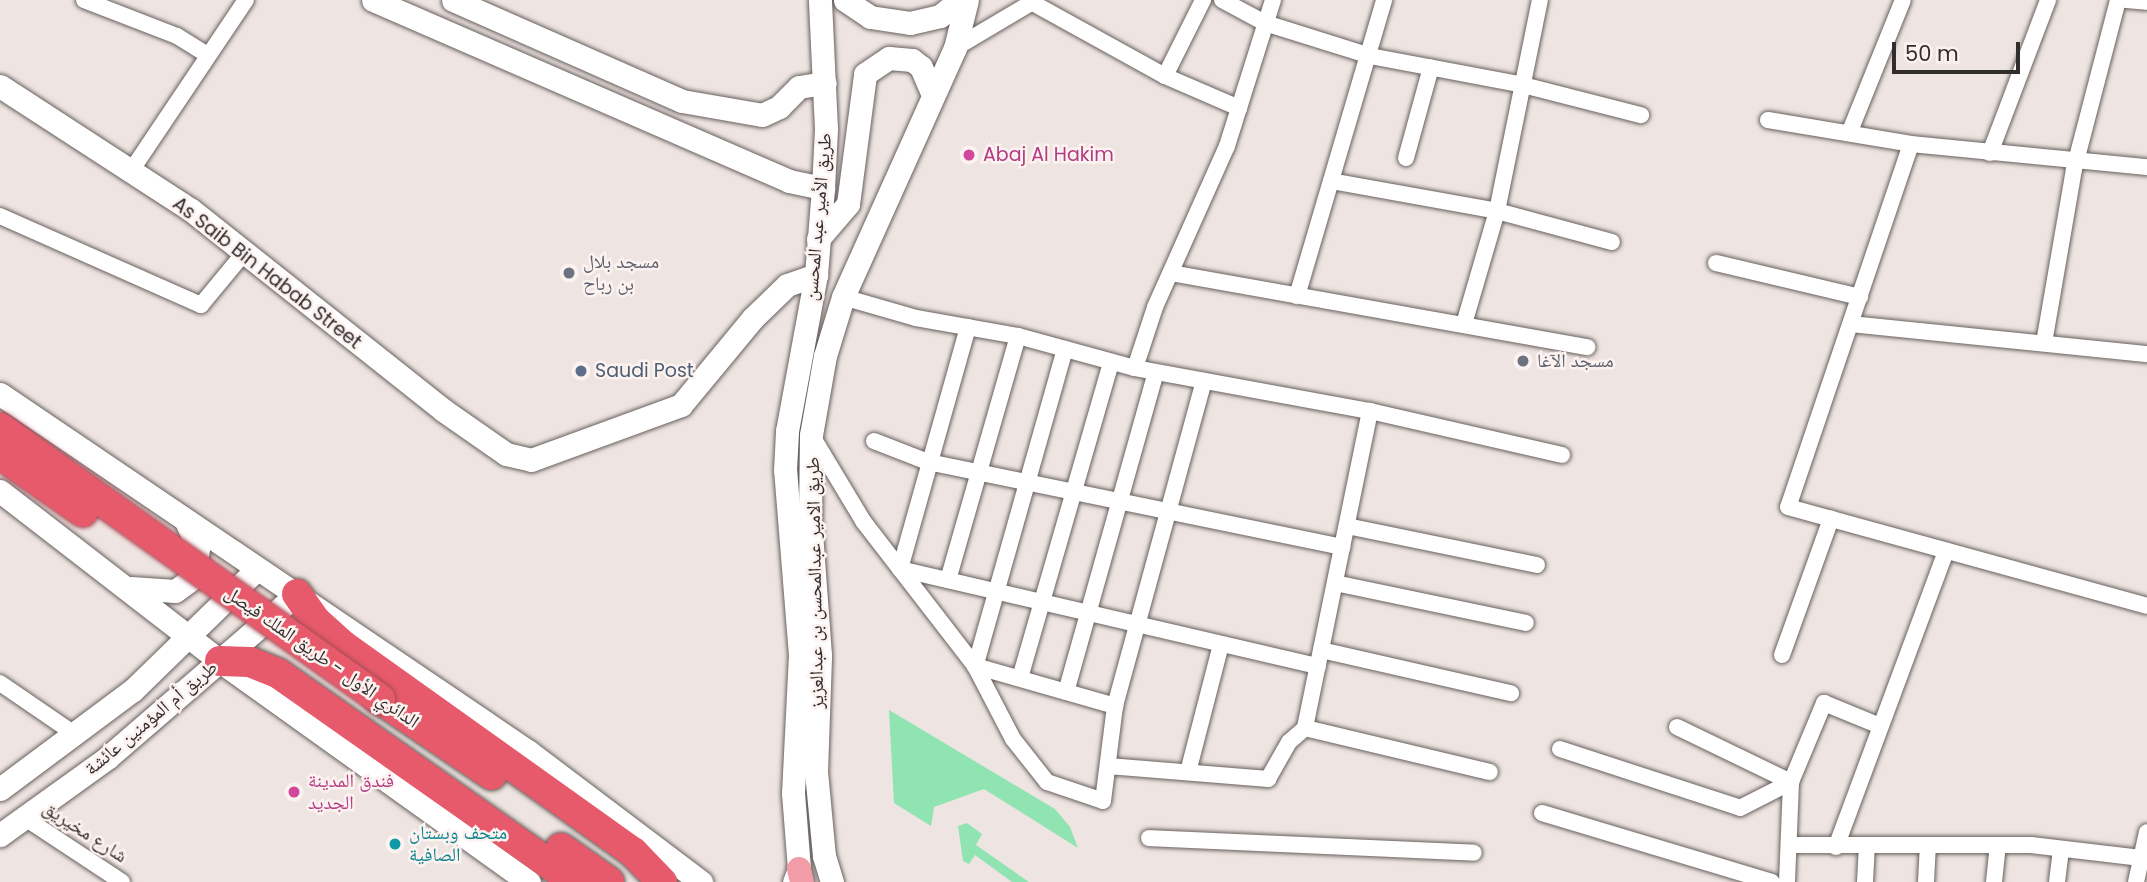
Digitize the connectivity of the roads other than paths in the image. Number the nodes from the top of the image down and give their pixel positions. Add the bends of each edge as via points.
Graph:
1 (84, 0) edge
2 (246, 0) edge
3 (373, 0) edge
4 (453, 0) edge
5 (820, 0) edge
6 (845, 0) edge
7 (960, 0) edge
8 (967, 0) edge
9 (1203, 0) edge
10 (1222, 0) edge
11 (1273, 0) edge
12 (1384, 0) edge
13 (1540, 0) edge
14 (1903, 0) edge
15 (2048, 0) edge
16 (2118, 0) edge
17 (2126, 0) edge
18 (1033, 1) edge
19 (2147, 2) edge
20 (1265, 23) junction
21 (955, 48) junction
22 (207, 55) junction
23 (1370, 56) junction
24 (1431, 67) junction
25 (1165, 76) junction
26 (825, 83) junction
27 (1523, 85) junction
28 (0, 86) edge
29 (933, 95) junction
30 (682, 101) junction
31 (1239, 108) junction
32 (1641, 115) dead end
33 (1768, 120) dead end
34 (669, 127) junction
35 (1850, 131) junction
36 (1911, 144) junction
37 (1990, 153) junction
38 (1406, 158) dead end
39 (2076, 163) junction
40 (2147, 167) edge
41 (131, 171) junction
42 (1331, 181) junction
43 (823, 188) junction
44 (1497, 211) junction
45 (0, 216) edge
46 (818, 239) junction
47 (1612, 242) dead end
48 (244, 253) junction
49 (1716, 263) dead end
50 (1171, 273) junction
51 (816, 275) junction
52 (1297, 296) junction
53 (844, 297) junction
54 (1860, 297) junction
55 (1464, 324) junction
56 (1850, 324) junction
57 (968, 327) junction
58 (1018, 336) junction
59 (2044, 343) junction
60 (1587, 347) dead end
61 (1065, 349) junction
62 (2147, 354) edge
63 (1111, 362) junction
64 (1135, 368) junction
65 (1156, 372) junction
66 (1204, 381) junction
67 (0, 394) edge
68 (1370, 411) junction
69 (0, 428) edge
70 (787, 431) joint
71 (811, 435) junction
72 (874, 441) dead end
73 (0, 454) edge
74 (1562, 455) dead end
75 (928, 462) junction
76 (980, 472) junction
77 (1027, 481) junction
78 (1075, 490) junction
79 (0, 491) edge
80 (1124, 500) junction
81 (1169, 509) junction
82 (1831, 519) junction
83 (186, 521) junction
84 (1347, 526) junction
85 (1342, 547) junction
86 (1946, 551) junction
87 (1537, 565) dead end
88 (257, 569) junction
89 (900, 569) junction
90 (948, 580) junction
91 (1335, 583) junction
92 (131, 589) junction
93 (993, 591) junction
94 (296, 594) junction
95 (1041, 602) junction
96 (2147, 606) edge
97 (1091, 614) junction
98 (1526, 623) dead end
99 (1138, 625) junction
100 (189, 635) junction
101 (1221, 644) junction
102 (1782, 655) dead end
103 (1320, 658) junction
104 (220, 661) junction
105 (975, 666) junction
106 (1020, 678) junction
107 (0, 683) edge
108 (1066, 692) junction
109 (1511, 693) dead end
110 (1115, 706) junction
111 (1880, 726) junction
112 (1677, 727) dead end
113 (1305, 728) junction
114 (76, 736) junction
115 (1560, 749) dead end
116 (1108, 766) junction
117 (1188, 772) junction
118 (1490, 772) dead end
119 (1791, 782) junction
120 (0, 789) edge
121 (1542, 813) dead end
122 (25, 818) junction
123 (2147, 832) edge
124 (0, 835) edge
125 (1149, 838) dead end
126 (1789, 845) junction
127 (1998, 845) junction
128 (1836, 846) junction
129 (1928, 846) junction
130 (1867, 848) junction
131 (2061, 849) junction
132 (1474, 853) dead end
133 (2141, 858) junction
134 (798, 878) edge
135 (122, 882) edge
136 (529, 882) edge
137 (575, 882) edge
138 (609, 882) edge
139 (648, 882) edge
140 (662, 882) edge
141 (701, 882) edge
142 (832, 882) edge
143 (1773, 882) edge
144 (1787, 882) edge
145 (1865, 882) edge
146 (1926, 882) edge
147 (1994, 882) edge
148 (2057, 882) edge
149 (2136, 882) edge

1 - 22 street via 177,36
2 - 22 street
3 - 34 main road
4 - 30 main road
5 - 26 main road, طريق الأمير عبد المحسن
6 - 7 main road via 870,17 911,23 940,16
8 - 21 main road
9 - 25 street
10 - 20 street
11 - 20 street
12 - 23 street
13 - 27 street
14 - 35 street
15 - 37 street
16 - 39 street
17 - 19 street
18 - 21 street
18 - 25 street
20 - 23 street
20 - 31 street
21 - 29 main road
22 - 41 street
23 - 24 street
23 - 42 street
24 - 27 street
24 - 38 street
25 - 31 street
26 - 30 main road via 799,87 779,107 762,115
26 - 43 main road, طريق الأمير عبد المحسن
27 - 32 street
27 - 44 street
28 - 41 main road, As Saib Bin Habab Street
29 - 46 main road via 921,67 912,60 889,58 865,74 848,204
29 - 53 main road, طريق الامير عبدالمحسن بن عبدالعزيز
30 - 34 main road
31 - 50 street
33 - 35 street
34 - 43 main road via 789,181
35 - 36 street
36 - 37 street
36 - 54 street
37 - 39 street
39 - 40 street
39 - 59 street
41 - 48 main road, As Saib Bin Habab Street via 191,210
42 - 44 street
42 - 52 street
43 - 46 main road, طريق الأمير عبد المحسن
44 - 47 street
44 - 55 street
45 - 48 street via 201,305
46 - 51 main road, طريق الأمير عبد المحسن
48 - 51 main road, As Saib Bin Habab Street via 411,387 506,454 531,460 681,405 752,318 787,285
49 - 54 street
50 - 52 street
50 - 64 street
51 - 70 main road, طريق الأمير عبد المحسن
52 - 55 street
53 - 57 street
53 - 71 main road, طريق الامير عبدالمحسن بن عبدالعزيز via 825,356
54 - 56 street
55 - 60 street
56 - 59 street
56 - 82 street via 1788,507
57 - 58 street
57 - 75 street
58 - 61 street
58 - 76 street
59 - 62 street
61 - 63 street
61 - 77 street
63 - 64 street
63 - 78 street
64 - 65 street
65 - 66 street
65 - 80 street
66 - 68 street
66 - 81 street
67 - 83 main road
68 - 74 street
68 - 84 street
69 - 139 highway, الدائري الأول - طريق الملك فيصل, bridge via 380,699
70 - 134 main road, طريق الامير عبدالمحسن بن عبدالعزيز via 787,518 800,656 793,793
71 - 89 street via 863,521
71 - 142 main road, طريق الامير عبدالمحسن بن عبدالعزيز via 810,518 820,655 816,772 824,856
72 - 75 street
73 - 138 highway, الدائري الأول - طريق الملك فيصل, bridge
75 - 76 street
75 - 89 street
76 - 77 street
76 - 90 street
77 - 78 street
77 - 93 street
78 - 80 street
78 - 95 street
79 - 92 main road
80 - 81 street
80 - 97 street
81 - 85 street
81 - 99 street
82 - 86 street
82 - 102 street
83 - 88 main road
83 - 92 main road via 198,548 194,578 175,591
84 - 85 street
84 - 87 street
85 - 91 street
86 - 96 street
86 - 111 street
88 - 94 main road
88 - 100 main road, طريق أم المؤمنين عائشة
89 - 90 street
89 - 105 street
90 - 93 street
91 - 98 street
91 - 103 street
92 - 100 main road
93 - 95 street
93 - 105 street
94 - 104 main road, طريق أم المؤمنين عائشة
94 - 140 highway via 316,621 344,646 633,852
94 - 141 main road via 529,752
95 - 97 street
95 - 106 street
97 - 99 street
97 - 108 street
99 - 101 street
99 - 110 street
100 - 104 main road
100 - 114 main road, طريق أم المؤمنين عائشة via 133,690
101 - 103 street
101 - 117 street
103 - 109 street
103 - 113 street
104 - 122 main road, طريق أم المؤمنين عائشة via 107,758
104 - 136 main road
104 - 137 highway via 250,662 279,674
105 - 106 street
105 - 116 street via 1013,739 1048,782 1103,801
106 - 108 street
107 - 114 street
108 - 110 street
110 - 116 street
111 - 119 street via 1824,703
111 - 128 street
112 - 119 street
113 - 117 street via 1289,742 1268,779
113 - 118 street
114 - 120 main road, طريق أم المؤمنين عائشة
115 - 119 street via 1740,808
116 - 117 street
119 - 126 street
121 - 143 street
122 - 124 main road, طريق أم المؤمنين عائشة
122 - 135 street, شارع مخيريق
123 - 133 street
125 - 132 street
126 - 128 street
126 - 144 street
127 - 129 street
127 - 131 street
127 - 147 street
128 - 130 street
129 - 130 street
129 - 146 street
130 - 145 street
131 - 133 street
131 - 148 street
133 - 149 street

